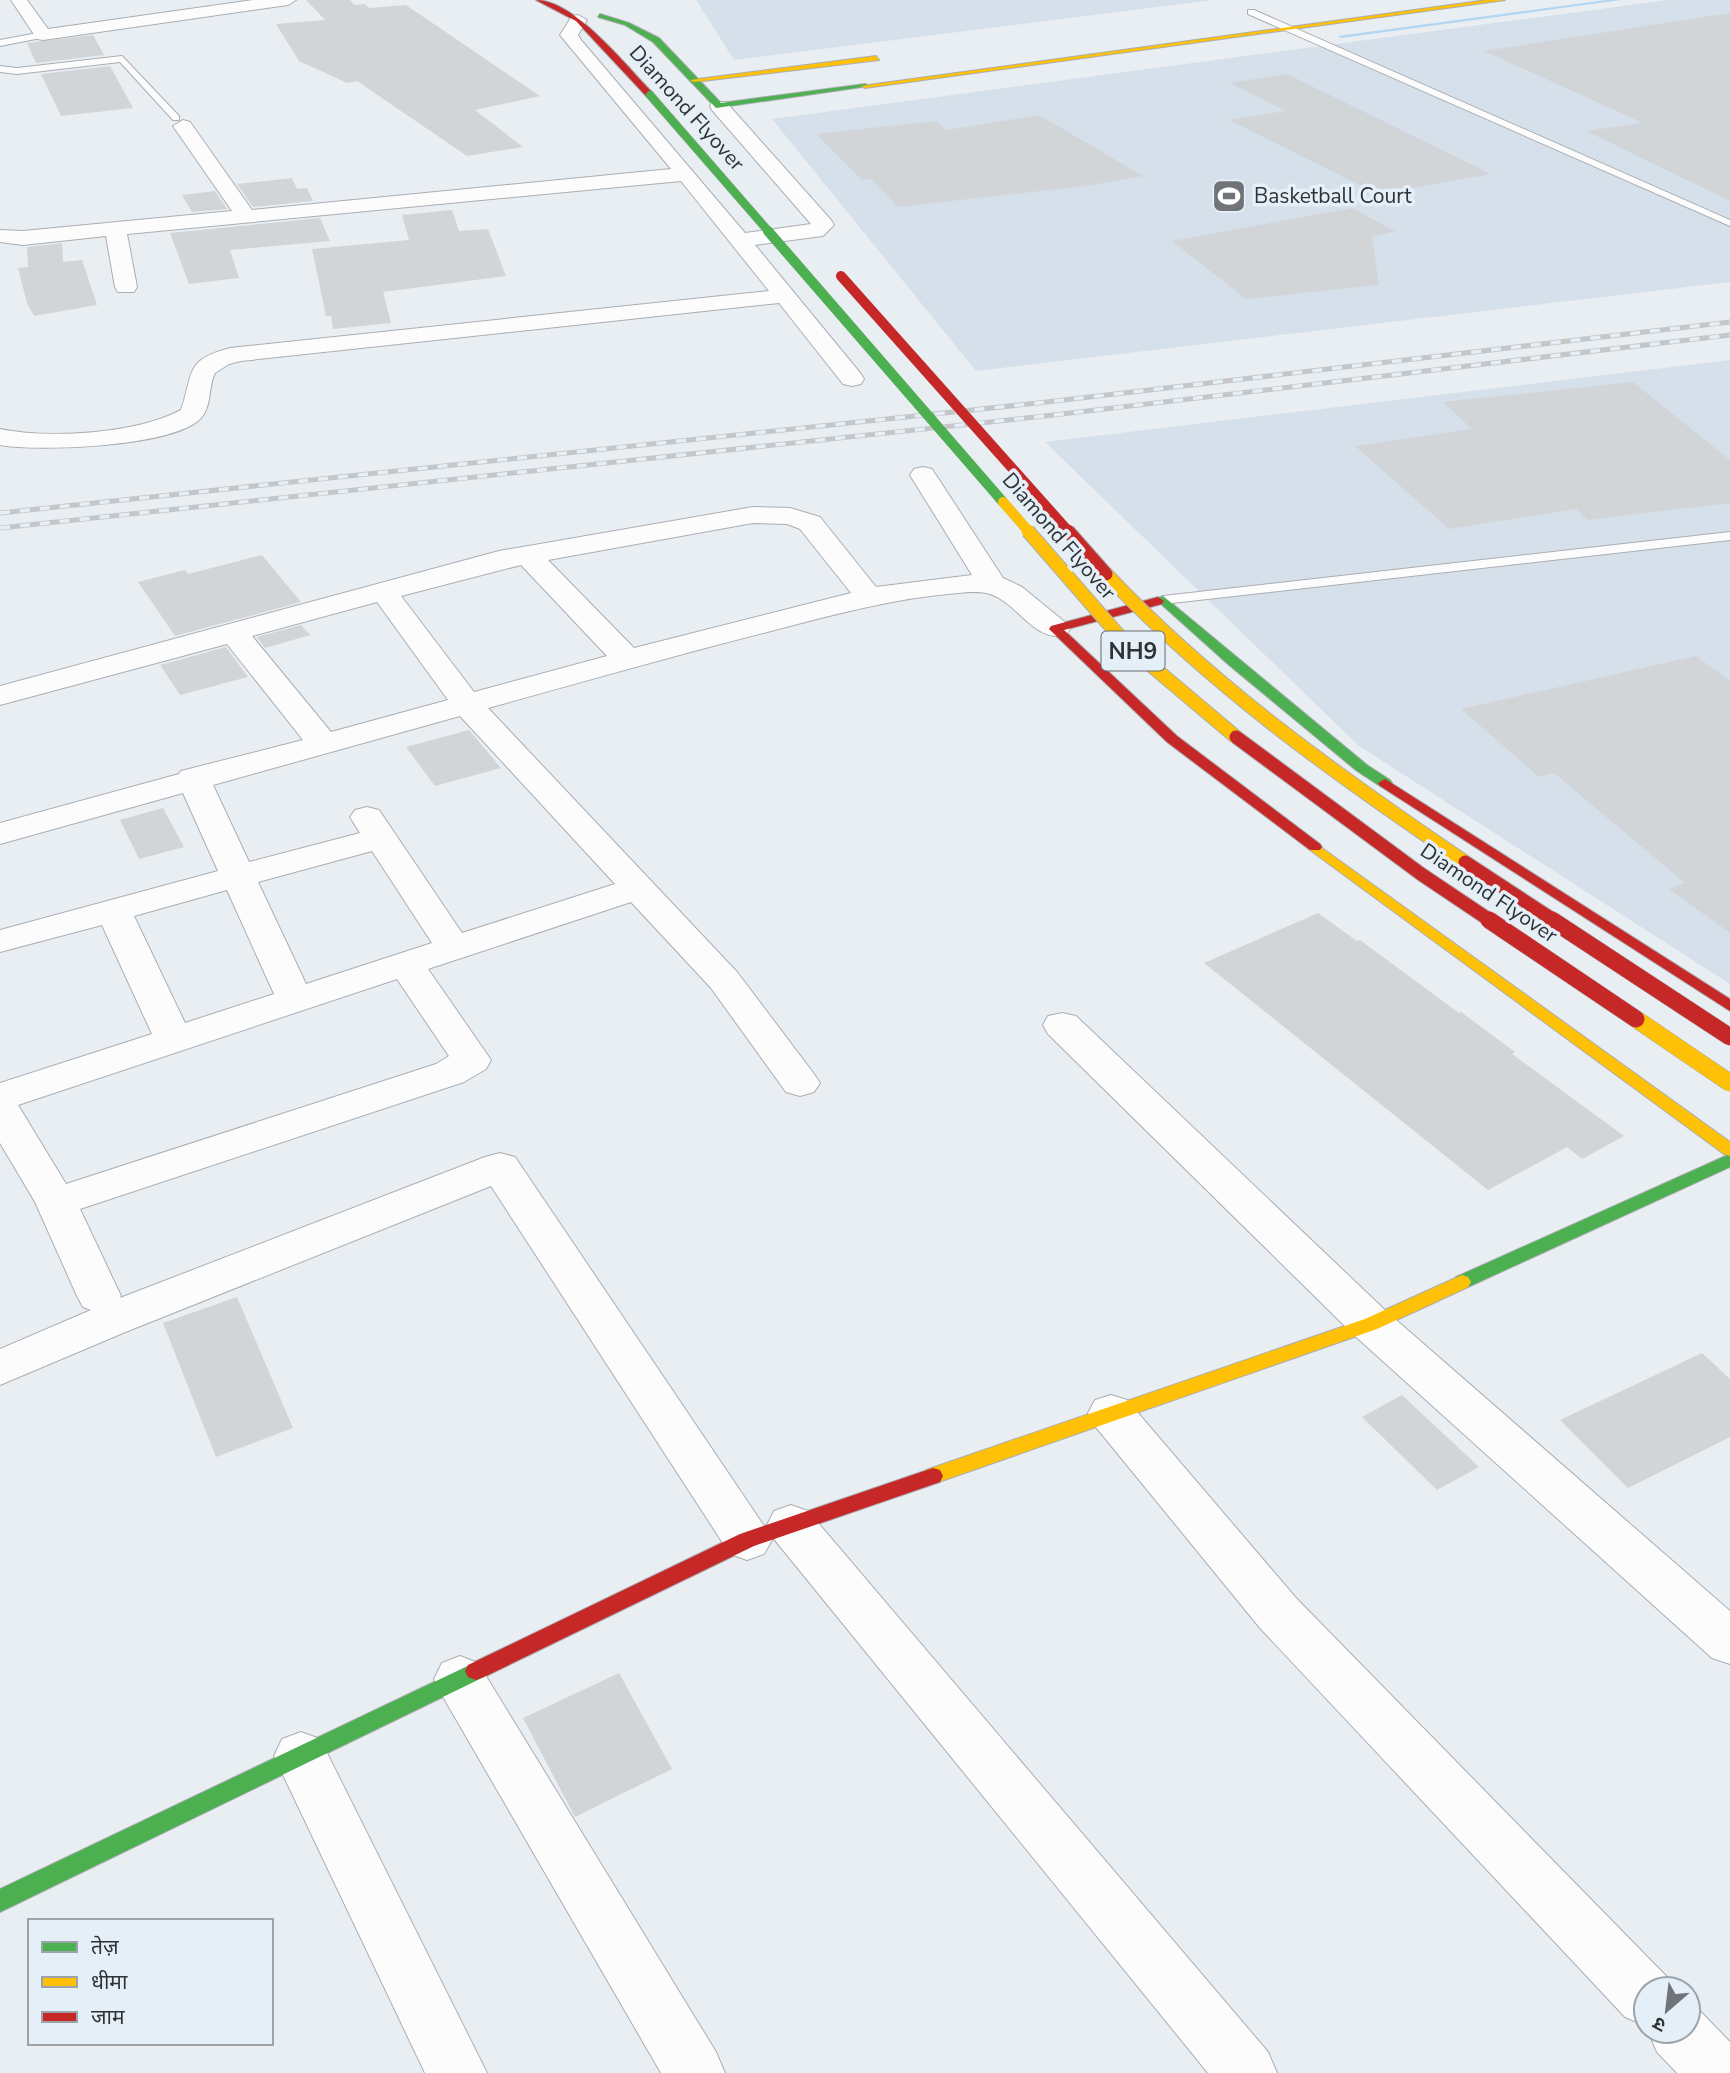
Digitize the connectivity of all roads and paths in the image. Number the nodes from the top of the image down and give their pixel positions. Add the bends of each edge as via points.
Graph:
1 (19, 0) edge
2 (539, 0) edge
3 (1502, 0) edge
4 (279, 1) edge
5 (1276, 8) dead end
6 (1244, 13) joint
7 (590, 15) junction
8 (1287, 29) junction
9 (43, 35) junction
10 (625, 42) dead end
11 (0, 43) edge
12 (898, 55) dead end
13 (0, 69) edge
14 (694, 80) junction
15 (719, 106) junction
16 (180, 122) joint
17 (685, 174) junction
18 (245, 215) junction
19 (788, 217) dead end
20 (1728, 223) dead end
21 (116, 228) junction
22 (1, 237) edge
23 (738, 240) junction
24 (816, 248) dead end
25 (834, 268) dead end
26 (126, 287) dead end
27 (784, 296) junction
28 (852, 379) dead end
29 (1, 439) edge
30 (923, 475) dead end
31 (1730, 536) edge
32 (528, 555) junction
33 (992, 584) junction
34 (383, 592) junction
35 (869, 597) junction
36 (1163, 600) junction
37 (1055, 629) junction
38 (233, 632) junction
39 (627, 659) junction
40 (0, 696) edge
41 (466, 703) junction
42 (322, 743) junction
43 (193, 778) junction
44 (0, 834) edge
45 (240, 875) junction
46 (638, 888) junction
47 (113, 910) junction
48 (0, 941) edge
49 (454, 948) junction
50 (405, 964) junction
51 (295, 1000) junction
52 (1730, 1006) edge
53 (1062, 1026) dead end
54 (1730, 1037) edge
55 (174, 1040) junction
56 (800, 1083) dead end
57 (1730, 1083) edge
58 (0, 1097) edge
59 (0, 1109) edge
60 (1730, 1150) edge
61 (1730, 1160) edge
62 (56, 1202) junction
63 (99, 1296) dead end
64 (1371, 1324) junction
65 (0, 1368) edge
66 (1111, 1413) junction
67 (769, 1532) junction
68 (1730, 1642) edge
69 (460, 1679) junction
70 (301, 1756) junction
71 (0, 1901) edge
72 (1632, 1982) edge
73 (1691, 2045) edge
74 (457, 2073) edge
75 (695, 2073) edge
76 (1248, 2073) edge
77 (1718, 2073) edge

1 - 9 street
2 - 7 main road, NH9
3 - 8 main road
4 - 9 street
5 - 6 main road
6 - 8 lane
7 - 10 main road, Diamond Flyover / NH9
7 - 14 main road via 627,24 656,40
7 - 17 street via 569,35
7 - 57 main road, Diamond Flyover / NH9, bridge via 603,45 1127,645 1185,698 1313,799
8 - 15 main road
8 - 20 lane
9 - 11 lane
12 - 14 main road
13 - 16 lane via 122,59
14 - 15 main road
15 - 23 street via 823,225 815,231
16 - 18 street
17 - 18 street
17 - 23 street
18 - 21 street
19 - 24 main road
21 - 22 street
21 - 26 street
23 - 27 street
25 - 54 main road, Diamond Flyover / NH9, bridge via 1118,587 1214,681 1361,792
27 - 28 street
27 - 29 street via 221,357 204,367 192,414 157,431 65,440
30 - 33 street
31 - 36 lane
32 - 34 street
32 - 35 street via 753,515 790,516 810,523
32 - 39 street
33 - 35 street
33 - 37 street via 1012,593
34 - 38 street
34 - 41 street
35 - 39 street
36 - 37 main road
36 - 52 main road via 1363,768
37 - 60 main road via 1172,739 1244,796
38 - 40 street
38 - 42 street
39 - 41 street
41 - 42 street
41 - 46 street
42 - 43 street
43 - 44 street
43 - 45 street
45 - 47 street
45 - 49 street via 373,827
45 - 51 street
46 - 49 street
46 - 56 street via 724,980
47 - 48 street
47 - 55 street
49 - 50 street
50 - 51 street
50 - 62 street via 472,1060 450,1073
51 - 55 street
53 - 64 street
55 - 58 street
59 - 62 street
61 - 64 main road
62 - 63 street
64 - 66 main road
64 - 68 street
65 - 67 street via 107,1321 500,1167
66 - 67 main road
66 - 72 street via 1278,1613
67 - 69 main road
67 - 76 street
69 - 70 main road
69 - 75 street
70 - 71 main road
70 - 74 street
73 - 77 street

